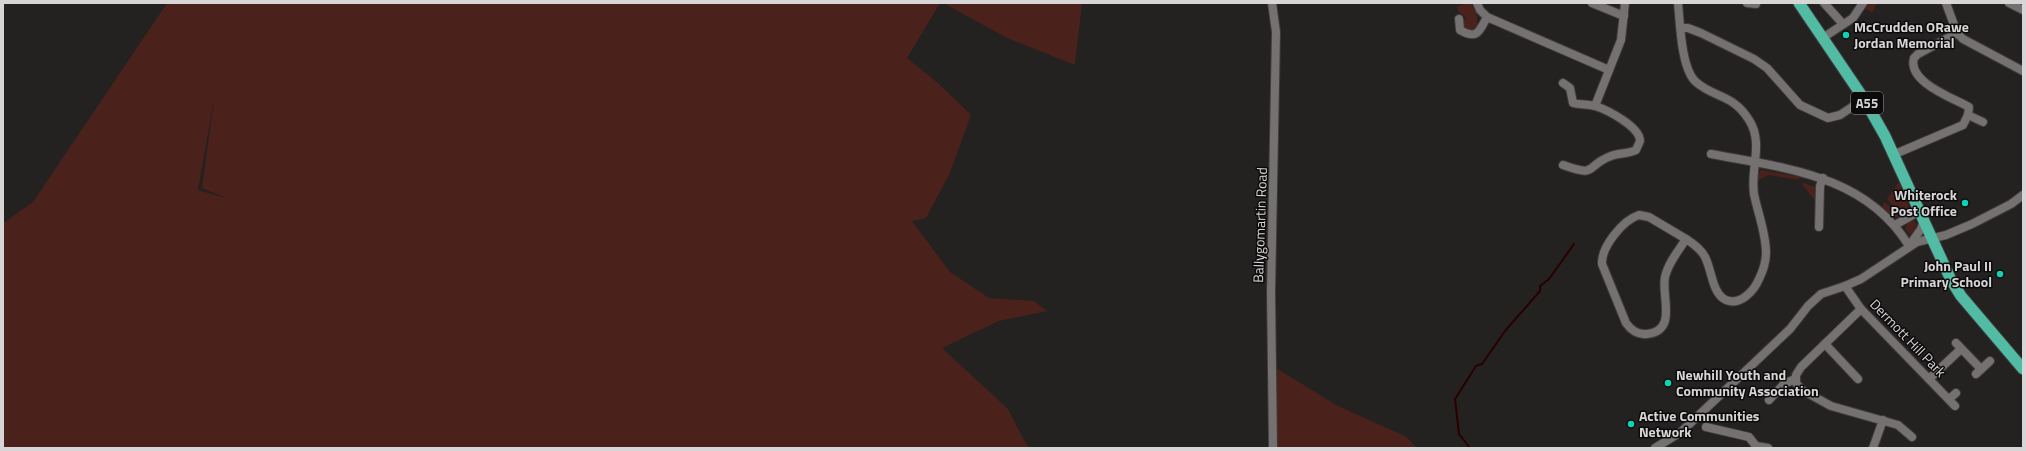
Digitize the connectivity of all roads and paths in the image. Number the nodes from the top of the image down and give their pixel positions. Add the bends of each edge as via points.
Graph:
1 (1272, 3) edge
2 (1477, 3) edge
3 (1592, 3) edge
4 (1625, 3) edge
5 (1678, 3) edge
6 (1799, 3) edge
7 (1824, 3) edge
8 (1864, 3) edge
9 (1946, 3) edge
10 (2009, 3) edge
11 (2023, 10) edge
12 (1624, 16) junction
13 (1487, 17) junction
14 (1459, 19) dead end
15 (1843, 24) junction
16 (1681, 28) junction
17 (1957, 33) junction
18 (1824, 37) junction
19 (1610, 70) junction
20 (2023, 71) edge
21 (1563, 83) dead end
22 (1864, 99) junction
23 (1595, 106) junction
24 (1968, 115) junction
25 (1984, 122) dead end
26 (1711, 154) dead end
27 (1895, 154) junction
28 (1756, 163) junction
29 (1563, 165) dead end
30 (1823, 178) junction
31 (2023, 194) edge
32 (1922, 216) junction
33 (1895, 225) junction
34 (1819, 227) dead end
35 (1686, 239) junction
36 (1932, 239) junction
37 (1909, 246) junction
38 (1845, 286) junction
39 (1861, 309) junction
40 (1825, 344) junction
41 (1990, 361) dead end
42 (2023, 369) edge
43 (1858, 379) dead end
44 (1929, 379) junction
45 (1795, 380) junction
46 (1956, 393) dead end
47 (1949, 399) junction
48 (1769, 400) dead end
49 (1955, 406) dead end
50 (1882, 420) junction
51 (1706, 428) dead end
52 (1912, 437) dead end
53 (1756, 447) edge
54 (1273, 448) edge
55 (1655, 448) edge
56 (1768, 448) edge
57 (1874, 448) edge

1 - 54 street, Ballygomartin Road via 1276,32 1271,292
2 - 13 street
3 - 12 street
4 - 12 street
5 - 16 street
6 - 18 highway, A55
7 - 15 street
8 - 15 street via 1858,14
9 - 17 street
10 - 11 street
12 - 19 street via 1621,40
13 - 14 street via 1475,35 1468,35 1460,30
13 - 19 street
15 - 18 street
16 - 22 street via 1701,33 1754,59 1772,74 1800,105 1828,118 1840,115
16 - 28 street via 1687,67 1691,76 1702,86 1737,104 1749,120 1755,133
17 - 20 street via 1963,39
17 - 24 street via 1918,54 1914,58 1913,66 1924,83 1969,107
18 - 22 highway, A55
19 - 23 street
21 - 23 street via 1570,88 1574,103
22 - 27 highway, A55
23 - 29 street via 1635,129 1640,137 1638,148 1611,156 1588,172 1580,172
24 - 25 street
24 - 27 street via 1963,125
26 - 28 street
27 - 32 highway, A55
28 - 30 street
28 - 35 street via 1754,193 1765,238 1766,254 1758,282 1749,293 1741,300 1732,301 1720,296 1706,258
30 - 33 street via 1873,205
30 - 34 street via 1820,186
31 - 36 street via 2011,204 1972,224
32 - 33 street
32 - 36 highway, A55
32 - 37 street via 1920,230
33 - 37 street
35 - 35 street via 1649,217 1639,215 1628,221 1604,249 1602,264 1624,316 1631,329 1638,333 1651,334 1665,322 1665,276
36 - 37 street
36 - 42 highway, A55 via 1947,274 1961,296
37 - 38 street via 1878,268
38 - 39 street, Dermott Hill Park
38 - 55 street via 1821,294 1805,303 1790,329 1681,432
39 - 40 street
39 - 44 street, Dermott Hill Park
40 - 43 street
40 - 45 street via 1797,372
41 - 44 street via 1978,371 1958,346
44 - 47 street, Dermott Hill Park
45 - 48 street via 1784,384
45 - 50 street via 1798,387 1831,406
46 - 47 street
47 - 49 street, Dermott Hill Park
50 - 52 street via 1901,426
50 - 57 street
51 - 53 street via 1749,437
53 - 56 street

